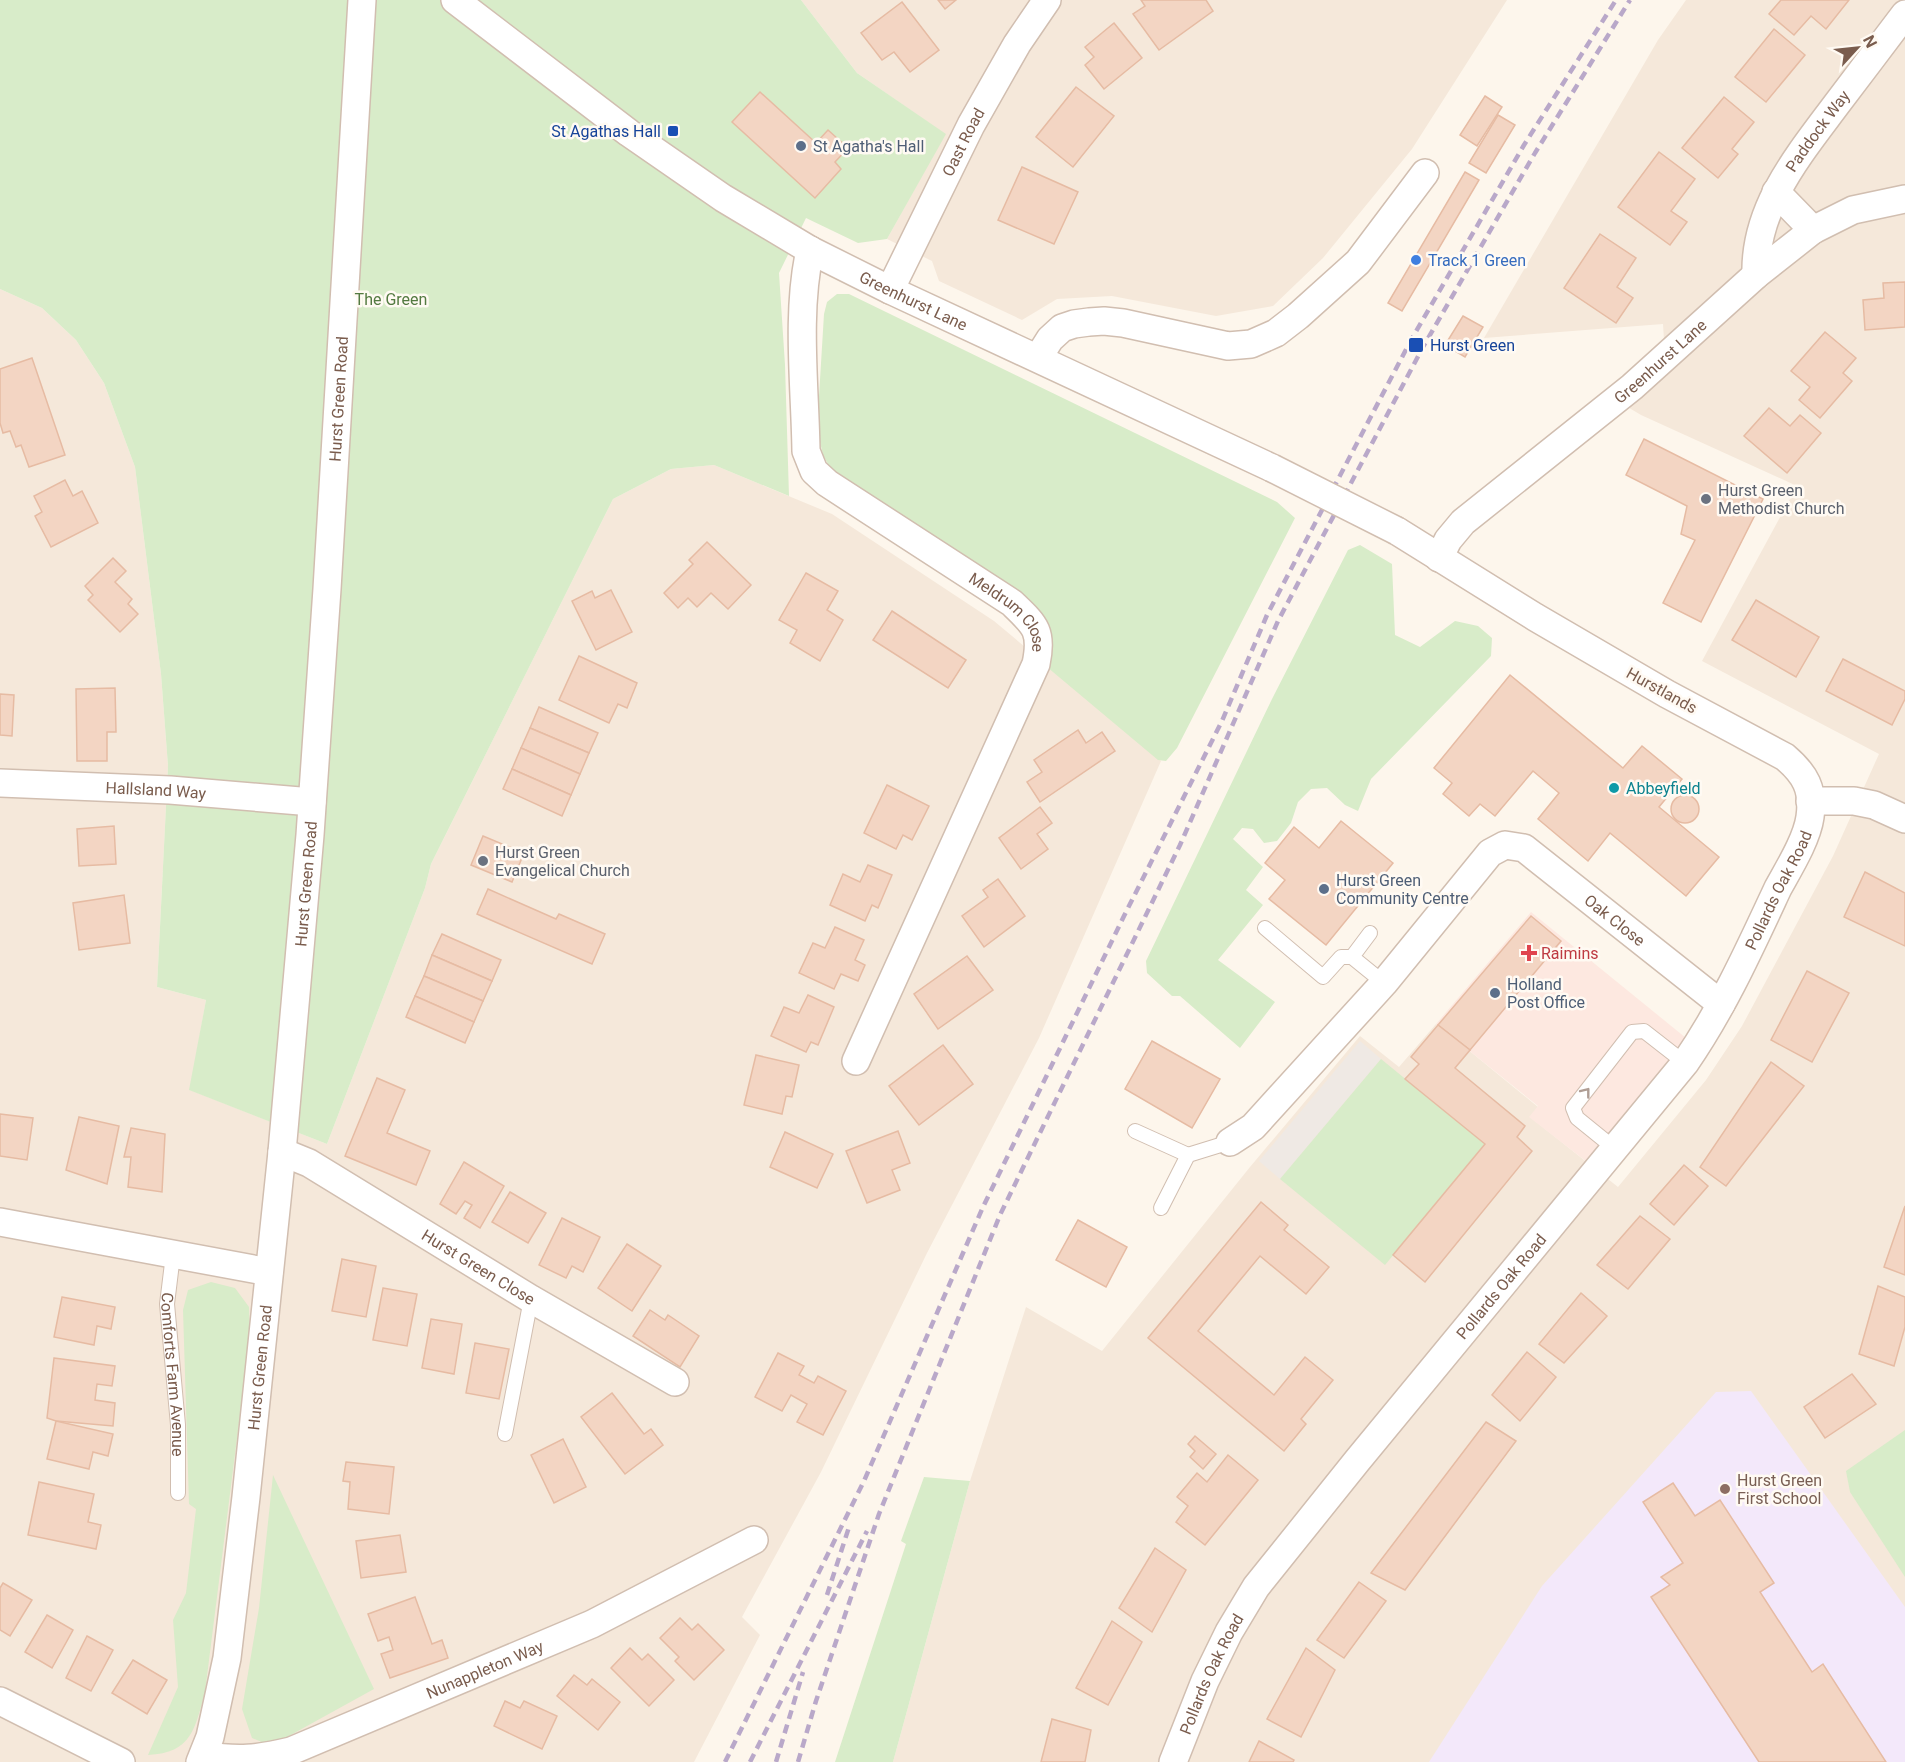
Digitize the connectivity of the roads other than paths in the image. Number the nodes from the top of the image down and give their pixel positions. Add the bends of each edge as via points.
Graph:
1 (362, 0) edge
2 (454, 0) edge
3 (1047, 0) edge
4 (1905, 14) edge
5 (1425, 173) dead end
6 (1776, 192) junction
7 (1905, 199) edge
8 (1812, 230) junction
9 (810, 250) junction
10 (1756, 275) junction
11 (890, 290) junction
12 (1038, 358) junction
13 (1404, 536) joint
14 (1439, 558) junction
15 (0, 783) edge
16 (1810, 801) junction
17 (312, 802) junction
18 (1905, 819) edge
19 (1265, 928) dead end
20 (1370, 933) dead end
21 (1352, 957) junction
22 (1384, 983) junction
23 (1721, 1004) junction
24 (856, 1061) dead end
25 (1685, 1063) junction
26 (1135, 1131) dead end
27 (1230, 1142) joint
28 (1614, 1148) junction
29 (282, 1152) junction
30 (1188, 1155) junction
31 (1161, 1208) dead end
32 (0, 1222) edge
33 (173, 1255) junction
34 (269, 1272) junction
35 (531, 1299) junction
36 (675, 1382) dead end
37 (506, 1434) dead end
38 (178, 1493) dead end
39 (754, 1540) dead end
40 (0, 1701) edge
41 (202, 1759) edge
42 (121, 1762) edge
43 (1173, 1762) edge

1 - 17 street, Hurst Green Road
2 - 9 street, Greenhurst Lane via 629,133 723,198
3 - 11 street, Oast Road via 971,125
4 - 6 street, Paddock Way
5 - 12 street via 1358,262 1276,333 1251,344 1228,346 1123,323 1081,323 1062,328
6 - 8 street
6 - 10 street, Paddock Way via 1762,223 1755,255
7 - 8 street, Greenhurst Lane via 1853,210
8 - 10 street, Greenhurst Lane
9 - 11 street, Greenhurst Lane
9 - 24 street, Meldrum Close via 803,326 807,451 814,471 1012,603 1033,623 1040,645 1036,664
10 - 14 street, Greenhurst Lane via 1632,387 1463,522
11 - 12 street, Greenhurst Lane
12 - 13 street, Greenhurst Lane, bridge via 1272,468
13 - 14 street, Hurstlands
14 - 16 street, Hurstlands via 1667,694 1785,757 1808,784
15 - 17 street, Hallsland Way via 170,790
16 - 18 street via 1854,801
16 - 23 street, Pollards Oak Road via 1805,833
17 - 29 street, Hurst Green Road
19 - 21 lane via 1323,977 1341,957
20 - 21 lane
21 - 22 lane
22 - 23 street, Oak Close via 1490,853 1505,845 1524,848
22 - 27 street via 1253,1127
23 - 25 street, Pollards Oak Road
25 - 28 street, Pollards Oak Road
28 -> 25 lane via 1577,1118 1573,1108 1632,1032 1644,1031
26 - 30 lane
27 - 30 lane
28 - 43 street, Pollards Oak Road via 1256,1587 1205,1681
29 - 34 street, Hurst Green Road
29 - 35 street, Hurst Green Close via 309,1163
30 - 31 lane
32 - 33 street
33 - 34 street
33 - 38 lane, Comforts Farm Avenue via 168,1304 178,1425
34 - 41 street, Hurst Green Road via 228,1647
35 - 36 street, Hurst Green Close
35 - 37 lane
39 - 41 street, Nunappleton Way via 592,1624 291,1751 257,1759
40 - 42 street

